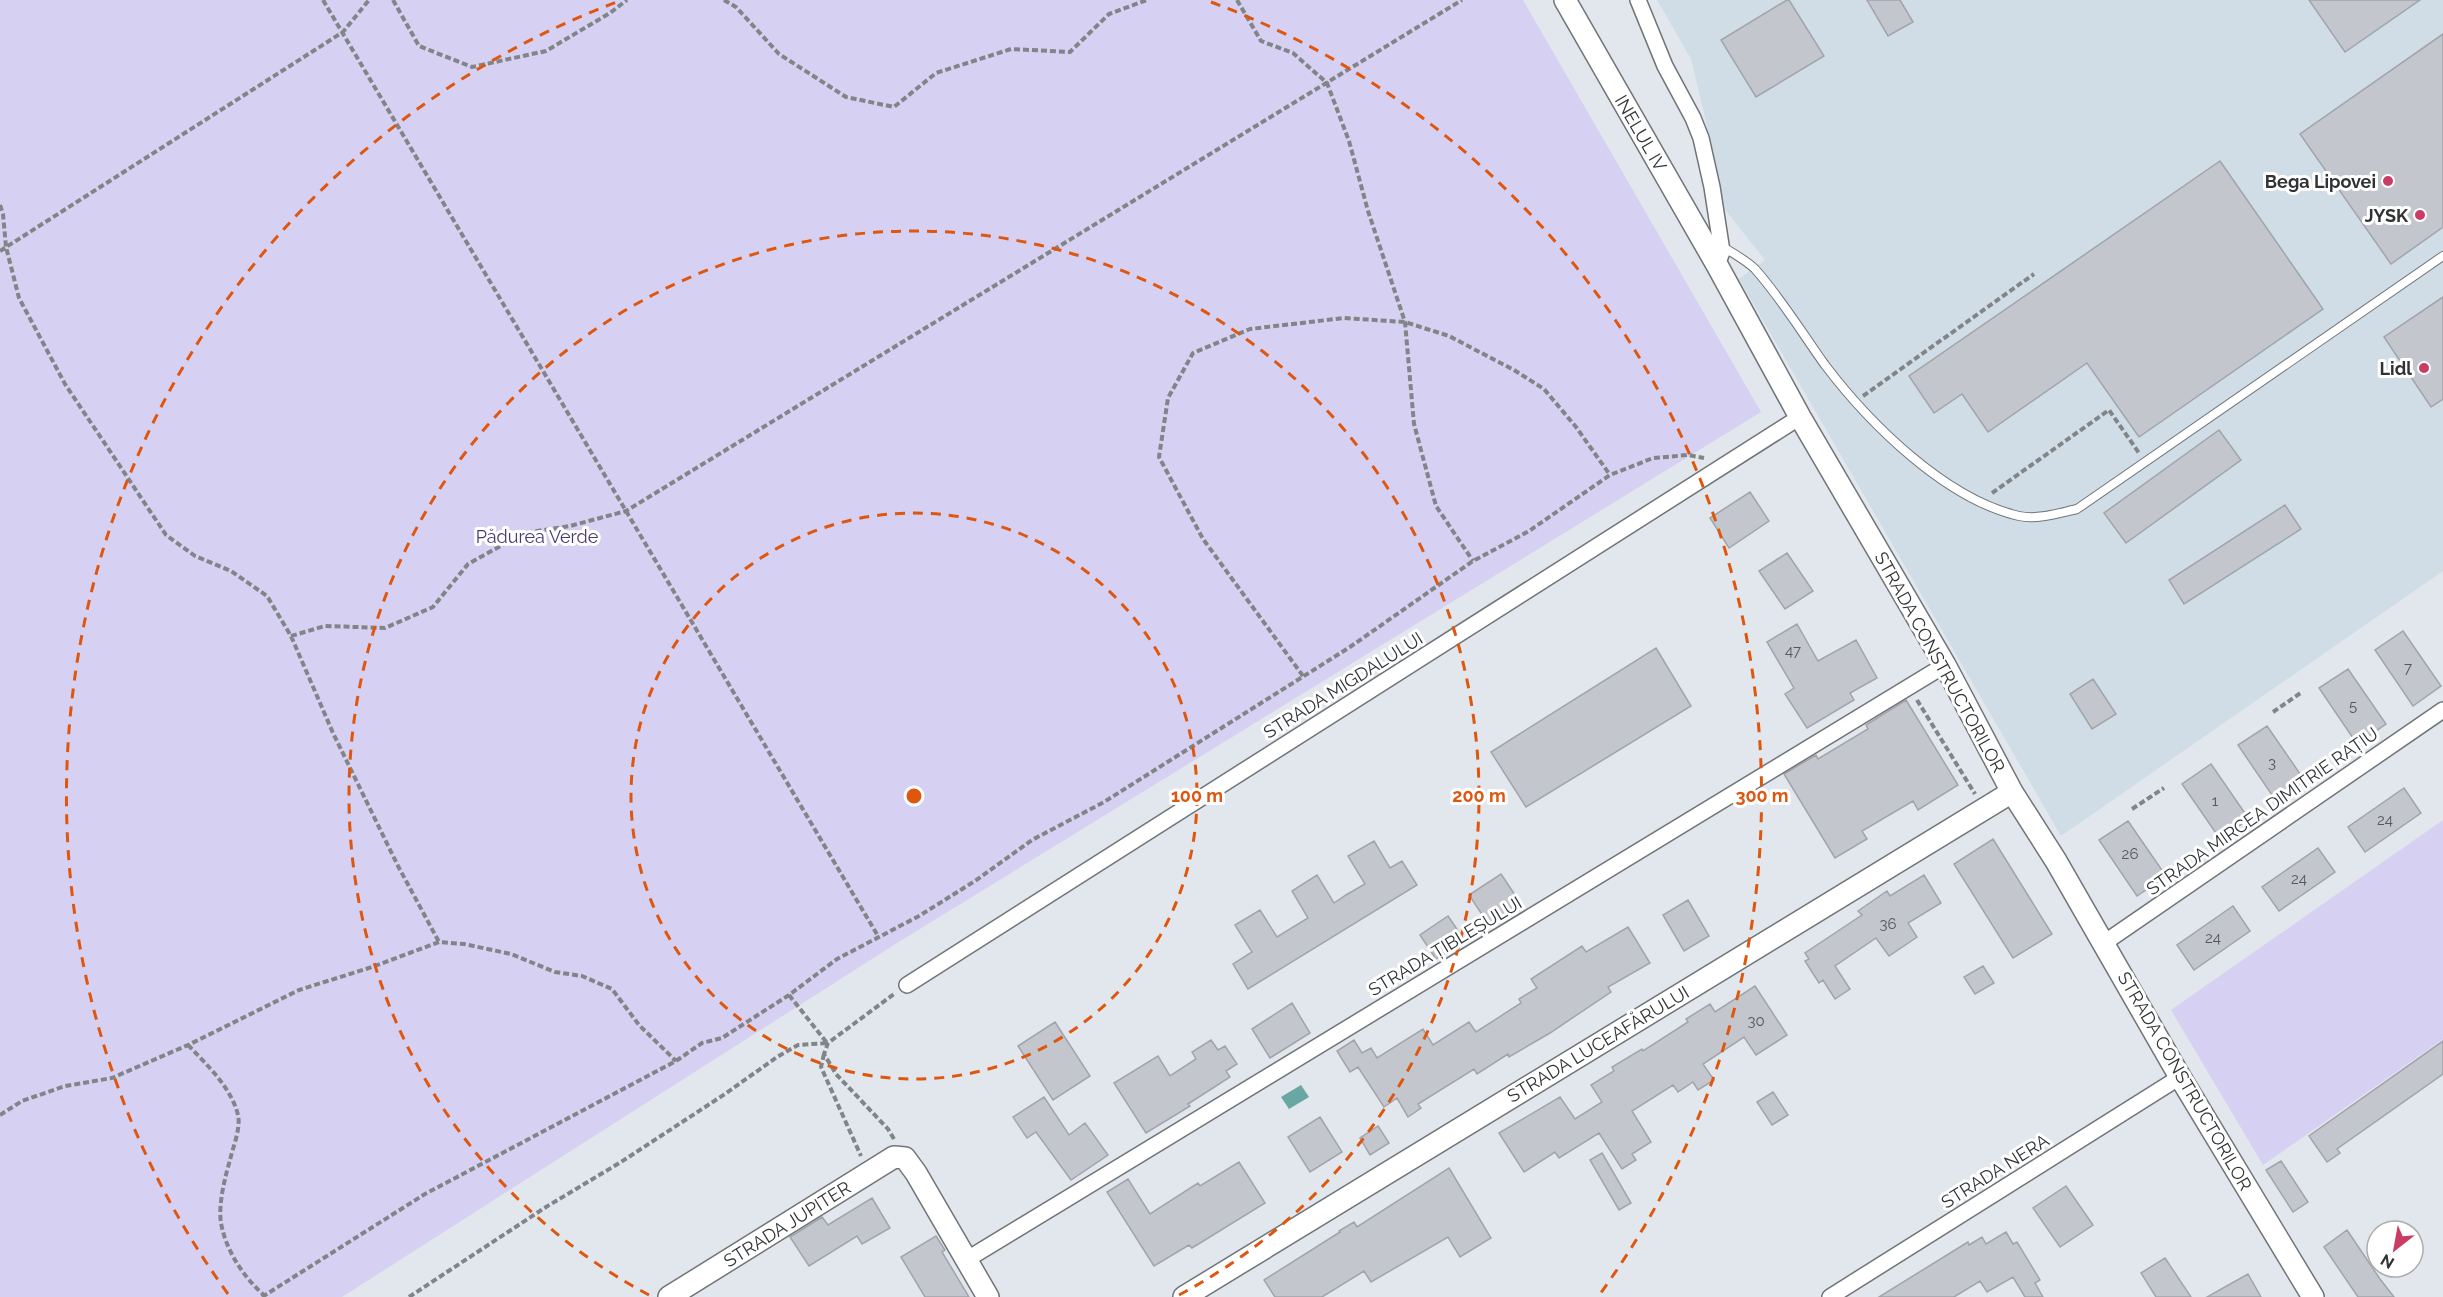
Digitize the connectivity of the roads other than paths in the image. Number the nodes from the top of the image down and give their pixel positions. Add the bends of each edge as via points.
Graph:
1 (1565, 0) edge
2 (1638, 0) edge
3 (1719, 255) junction
4 (2443, 256) edge
5 (1800, 417) junction
6 (1945, 666) junction
7 (2443, 710) edge
8 (2012, 792) junction
9 (2104, 944) junction
10 (907, 985) road end
11 (2181, 1077) junction
12 (966, 1260) junction
13 (669, 1297) edge
14 (988, 1297) edge
15 (1185, 1297) edge
16 (1830, 1297) edge
17 (2313, 1297) edge

1 - 3 main road, INELUL IV
2 - 3 street, STRADA CONSTRUCTORILOR via 1701,138 1712,187
3 - 4 lane via 1754,268 1827,367 1897,446 1980,502 2020,516 2049,516 2077,509
3 - 5 main road, STRADA CONSTRUCTORILOR
5 - 6 main road, STRADA CONSTRUCTORILOR
5 - 10 street, STRADA MIGDALULUI
6 - 8 main road, STRADA CONSTRUCTORILOR
6 - 12 street, STRADA ȚIBLEȘULUI
7 - 9 street, STRADA MIRCEA DIMITRIE RAȚIU
8 - 9 main road, STRADA CONSTRUCTORILOR
8 - 15 main road, STRADA LUCEAFĂRULUI
9 - 11 main road, STRADA CONSTRUCTORILOR
11 - 16 street, STRADA NERA
11 - 17 main road, STRADA CONSTRUCTORILOR
12 - 13 main road, STRADA JUPITER via 916,1173 905,1158 894,1157
12 - 14 main road

